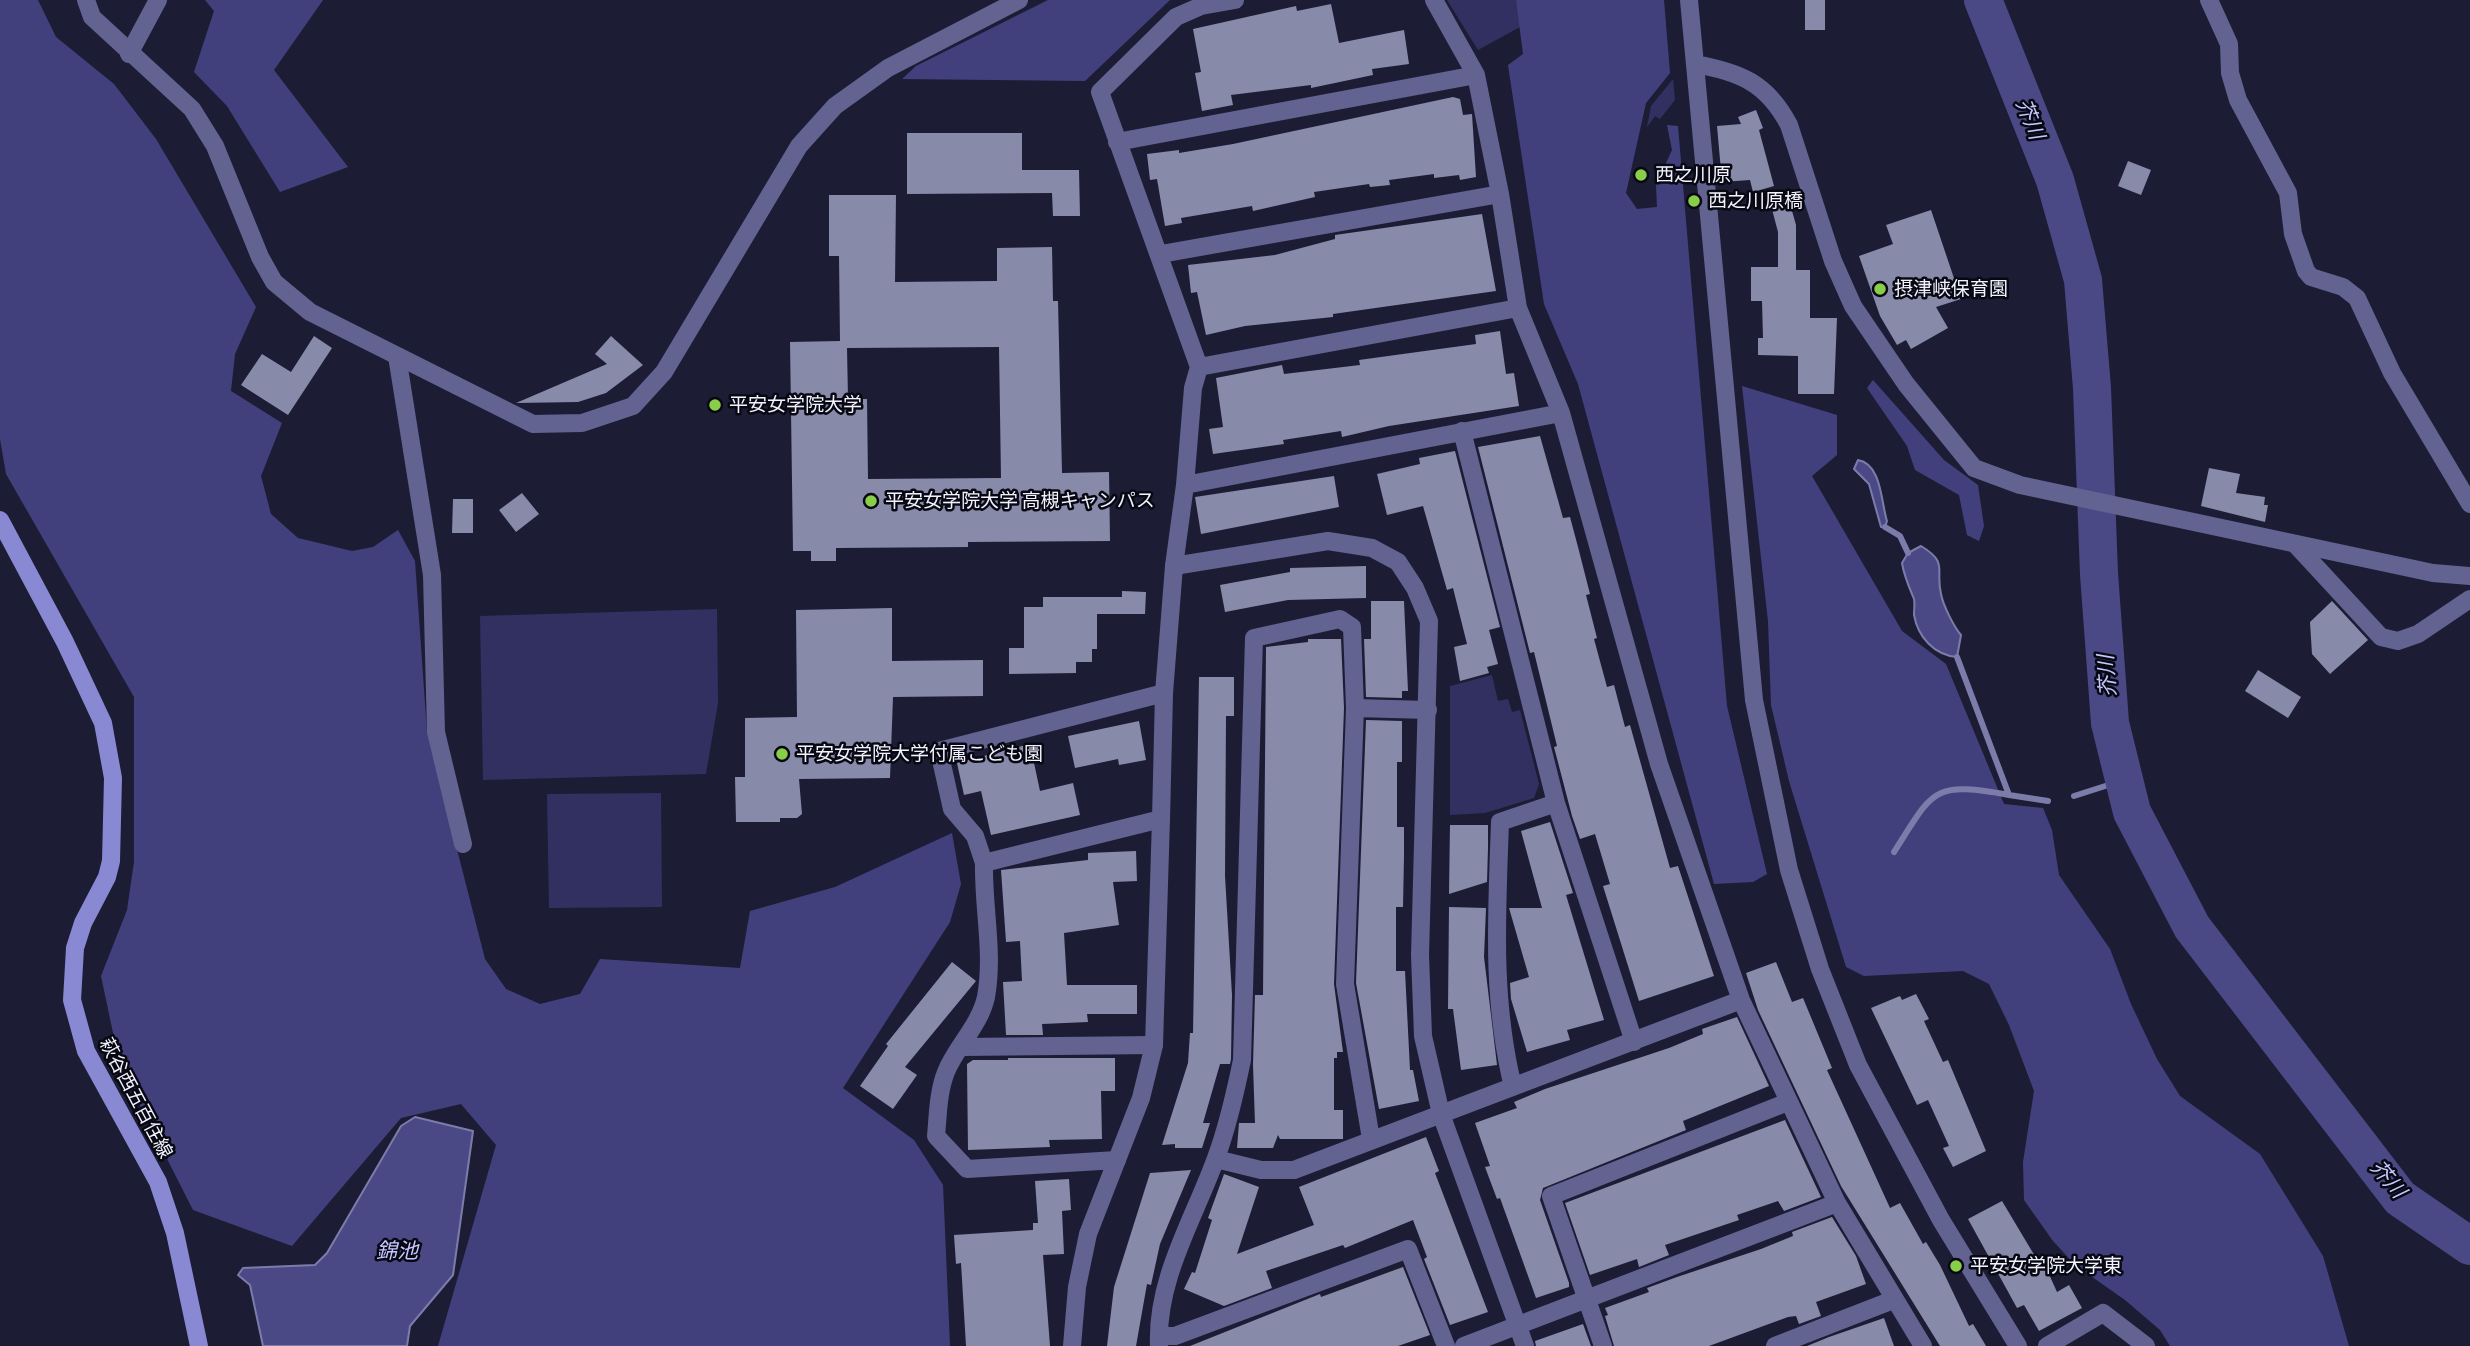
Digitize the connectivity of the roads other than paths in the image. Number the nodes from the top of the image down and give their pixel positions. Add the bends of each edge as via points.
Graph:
1 (86, 0) edge
2 (158, 0) edge
3 (1019, 0) edge
4 (1235, 0) edge
5 (1434, 0) edge
6 (1689, 0) edge
7 (2209, 0) edge
8 (129, 54) junction
9 (1695, 64) junction
10 (1476, 75) junction
11 (1117, 142) junction
12 (1500, 194) junction
13 (1161, 254) junction
14 (1518, 308) junction
15 (397, 356) junction
16 (1199, 367) junction
17 (1561, 412) junction
18 (1462, 431) junction
19 (1185, 485) junction
20 (2470, 504) edge
21 (0, 520) edge
22 (2295, 544) junction
23 (1174, 566) junction
24 (2470, 576) edge
25 (2470, 599) edge
26 (1164, 693) junction
27 (1355, 708) junction
28 (1428, 710) junction
29 (1556, 803) junction
30 (1161, 819) junction
31 (463, 844) dead end
32 (984, 863) junction
33 (1741, 1000) junction
34 (1634, 1042) junction
35 (1154, 1045) junction
36 (962, 1048) junction
37 (1513, 1087) junction
38 (1788, 1102) junction
39 (1441, 1114) junction
40 (1371, 1139) junction
41 (1216, 1159) junction
42 (1117, 1160) junction
43 (1837, 1203) junction
44 (1585, 1298) junction
45 (1893, 1300) junction
46 (1517, 1325) junction
47 (1159, 1341) edge
48 (199, 1346) edge
49 (1072, 1346) edge
50 (1446, 1346) edge
51 (1464, 1346) edge
52 (1525, 1346) edge
53 (1603, 1346) edge
54 (1775, 1346) edge
55 (1923, 1346) edge
56 (2018, 1346) edge
57 (2047, 1346) edge
58 (2146, 1346) edge

1 - 8 street via 92,17
2 - 8 street
3 - 15 street via 887,68 835,106 799,146 664,372 633,406 582,423 533,424
4 - 11 street via 1201,6 1177,17 1100,92
5 - 10 street
6 - 9 street
7 - 20 street via 2228,44 2238,100 2288,193 2293,234 2306,271 2357,298 2392,373
8 - 15 street via 192,109 274,282 310,312
9 - 22 street via 1746,79 1780,107 1853,306 1906,384 1974,468 2020,485
9 - 56 street via 1754,700 1789,870 1820,969 1858,1065 1941,1220
10 - 11 street
10 - 12 street
11 - 13 street
12 - 13 street
12 - 14 street
13 - 16 street
14 - 16 street
14 - 17 street
15 - 31 street via 432,575 436,732
16 - 19 street
17 - 18 street
17 - 33 street via 1659,764
18 - 19 street
18 - 29 street
19 - 23 street
21 - 48 main road, 萩谷西五百住線 via 103,723 113,778 111,861 75,948 72,1000 86,1051 158,1182 176,1233
22 - 24 street via 2433,573
22 - 25 street via 2381,637 2398,641 2418,634
23 - 26 street
23 - 28 street via 1328,541 1372,548 1398,562 1429,621
26 - 30 street
26 - 32 street via 939,751 952,809 975,836
27 - 28 street
27 - 40 street via 1345,984
27 - 41 street via 1352,627 1340,619 1254,638 1242,1060 1233,1109
28 - 39 street via 1420,956 1423,1036
29 - 34 street
29 - 37 street via 1500,822 1495,970 1501,1040
30 - 32 street
30 - 35 street
32 - 36 street via 990,946 985,999
33 - 34 street
33 - 38 street
34 - 37 street
35 - 36 street
35 - 42 street via 1141,1098
36 - 42 street via 946,1071 936,1136 967,1169
37 - 39 street
38 - 43 street
38 - 44 street via 1551,1196
39 - 40 street
39 - 46 street
40 - 41 street via 1294,1170 1261,1170
41 - 47 street via 1167,1278
42 - 49 street via 1088,1234
43 - 44 street
43 - 45 street
44 - 46 street
44 - 53 street
45 - 54 street
45 - 55 street
46 - 51 street
46 - 52 street
47 - 50 street via 1408,1249
57 - 58 street via 2104,1313

